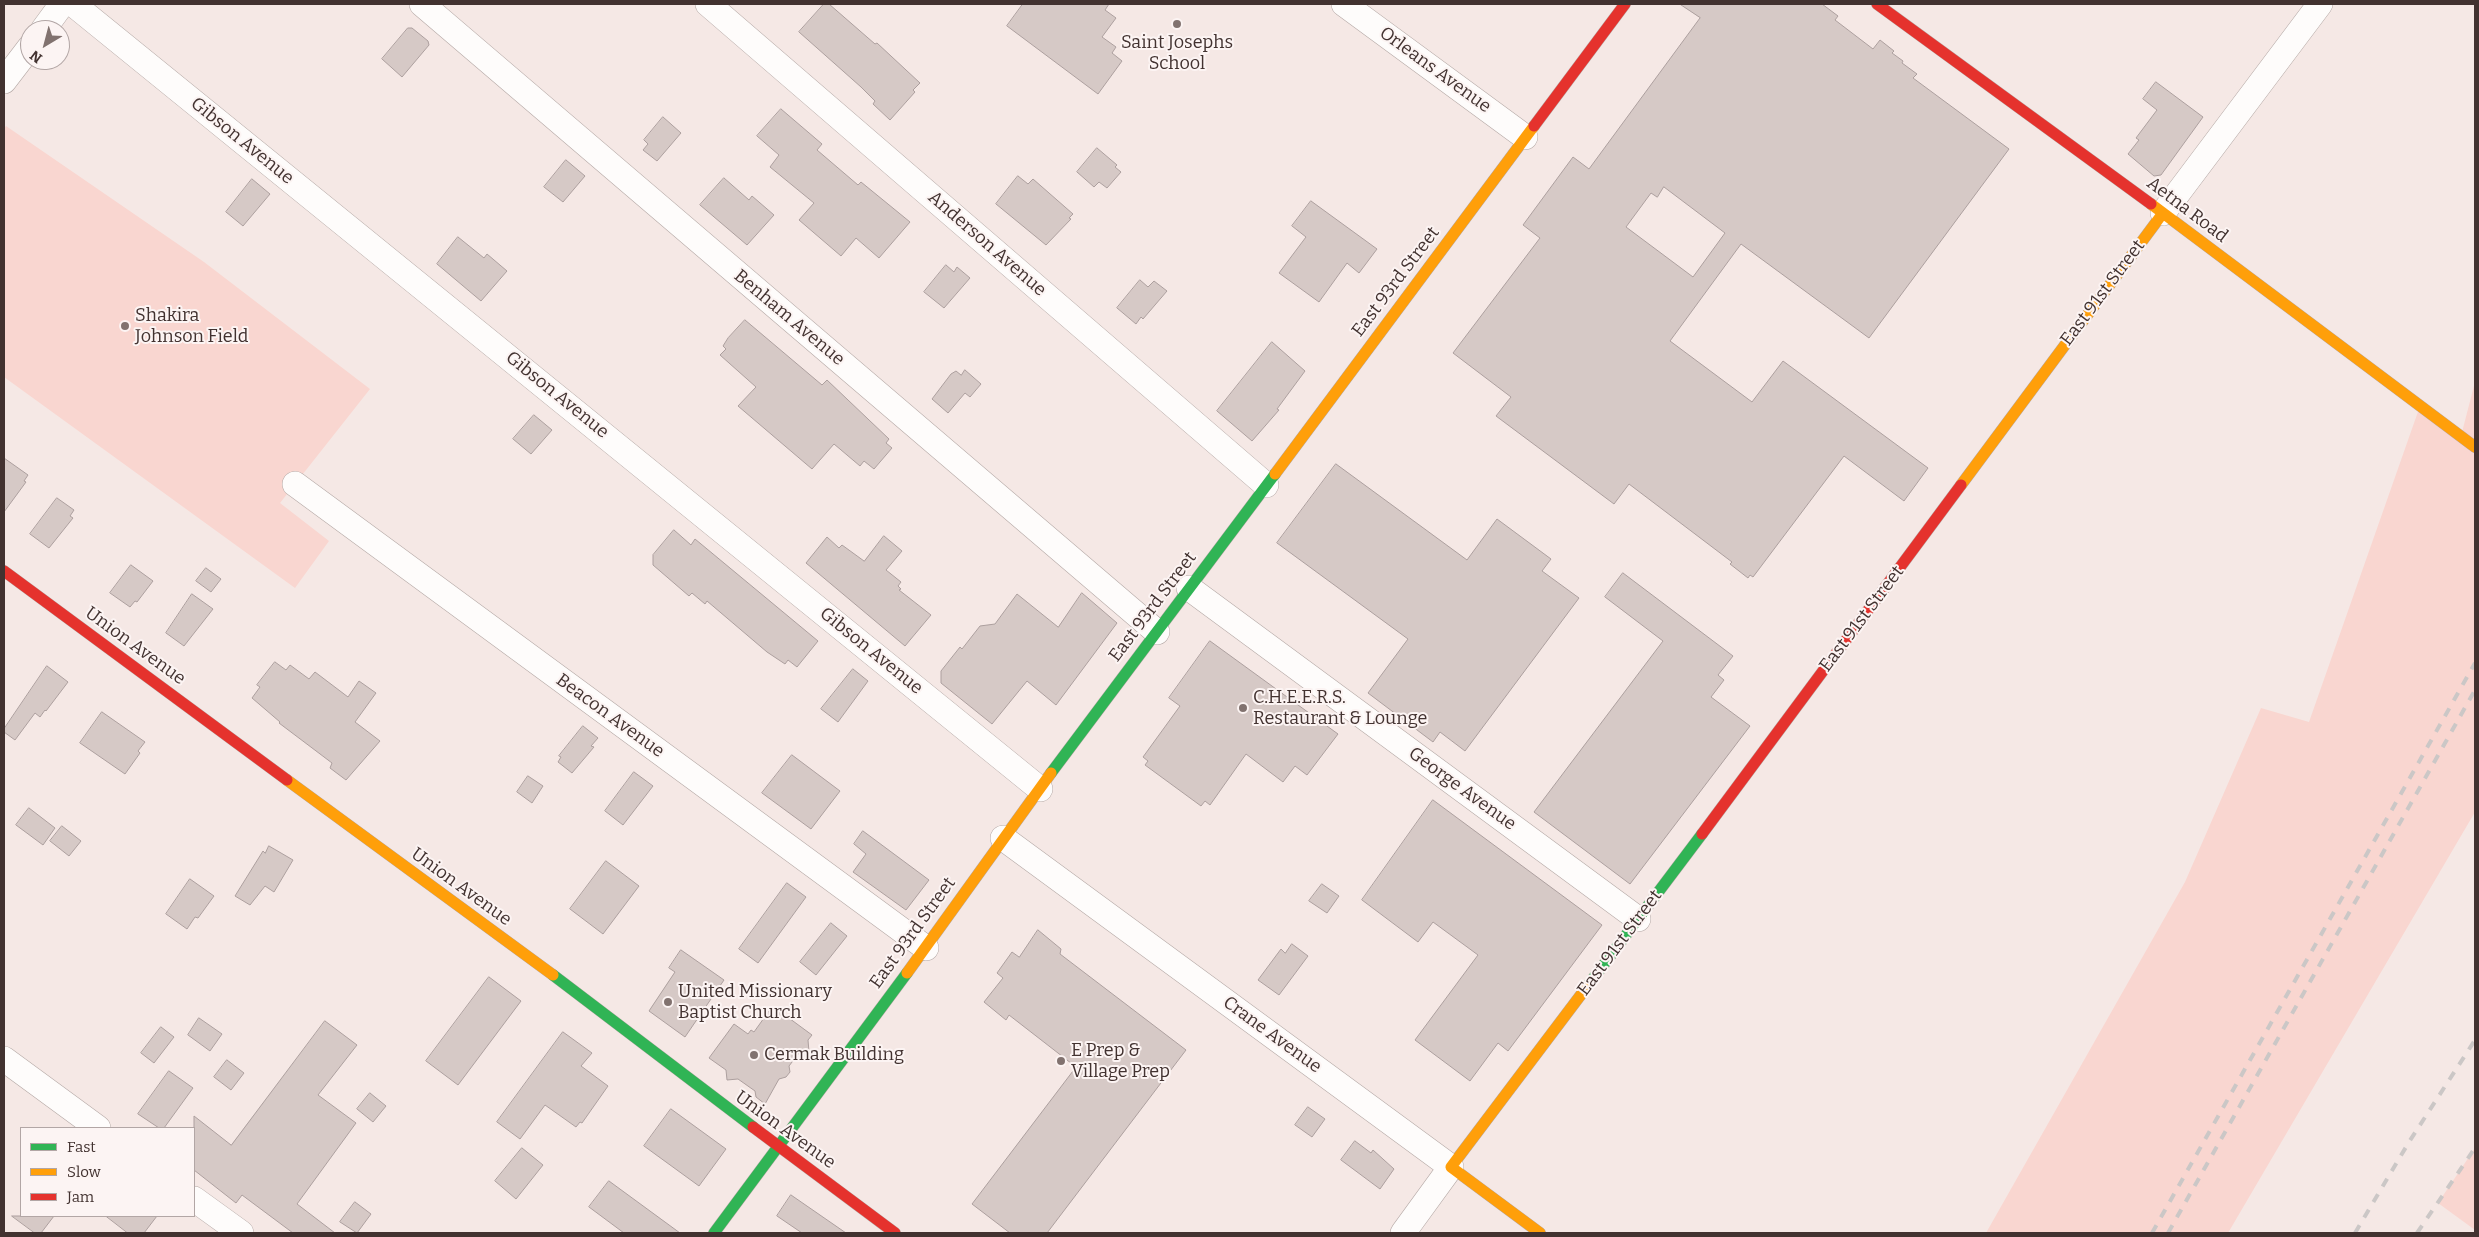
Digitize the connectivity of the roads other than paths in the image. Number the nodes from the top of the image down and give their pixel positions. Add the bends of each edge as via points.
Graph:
1 (62, 4) edge
2 (73, 4) edge
3 (422, 4) edge
4 (708, 4) edge
5 (1344, 4) edge
6 (1625, 4) edge
7 (1877, 4) edge
8 (2320, 4) edge
9 (50, 20) edge
10 (20, 60) edge
11 (4, 81) edge
12 (1526, 137) junction
13 (2163, 213) junction
14 (2475, 447) edge
15 (295, 484) dead end
16 (1266, 485) junction
17 (4, 571) edge
18 (1189, 588) junction
19 (1156, 632) junction
20 (1040, 789) junction
21 (1003, 838) junction
22 (1638, 920) junction
23 (926, 948) junction
24 (4, 1059) edge
25 (97, 1127) edge
26 (777, 1146) junction
27 (1451, 1167) junction
28 (195, 1200) edge
29 (241, 1233) edge
30 (714, 1233) edge
31 (895, 1233) edge
32 (1403, 1233) edge
33 (1540, 1233) edge

1 - 9 street
2 - 20 street, Gibson Avenue
3 - 19 street, Benham Avenue
4 - 16 street, Anderson Avenue
5 - 12 street, Orleans Avenue
6 - 12 main road, East 93rd Street
7 - 13 main road, Aetna Road
8 - 13 street, East 91st Street
10 - 11 street
12 - 16 main road, East 93rd Street
13 - 14 main road, Aetna Road
13 - 22 main road, East 91st Street
15 - 23 street, Beacon Avenue
16 - 18 main road, East 93rd Street
17 - 26 main road, Union Avenue via 616,1022
18 - 19 main road, East 93rd Street
18 - 22 street, George Avenue
19 - 20 main road, East 93rd Street
20 - 21 main road, East 93rd Street
21 - 23 main road, East 93rd Street
21 - 27 street, Crane Avenue
22 - 27 main road, East 91st Street
23 - 26 main road, East 93rd Street
24 - 25 street
26 - 30 main road, East 93rd Street
26 - 31 main road, Union Avenue
27 - 32 street, East 91st Street
27 - 33 main road, Crane Avenue
28 - 29 street

